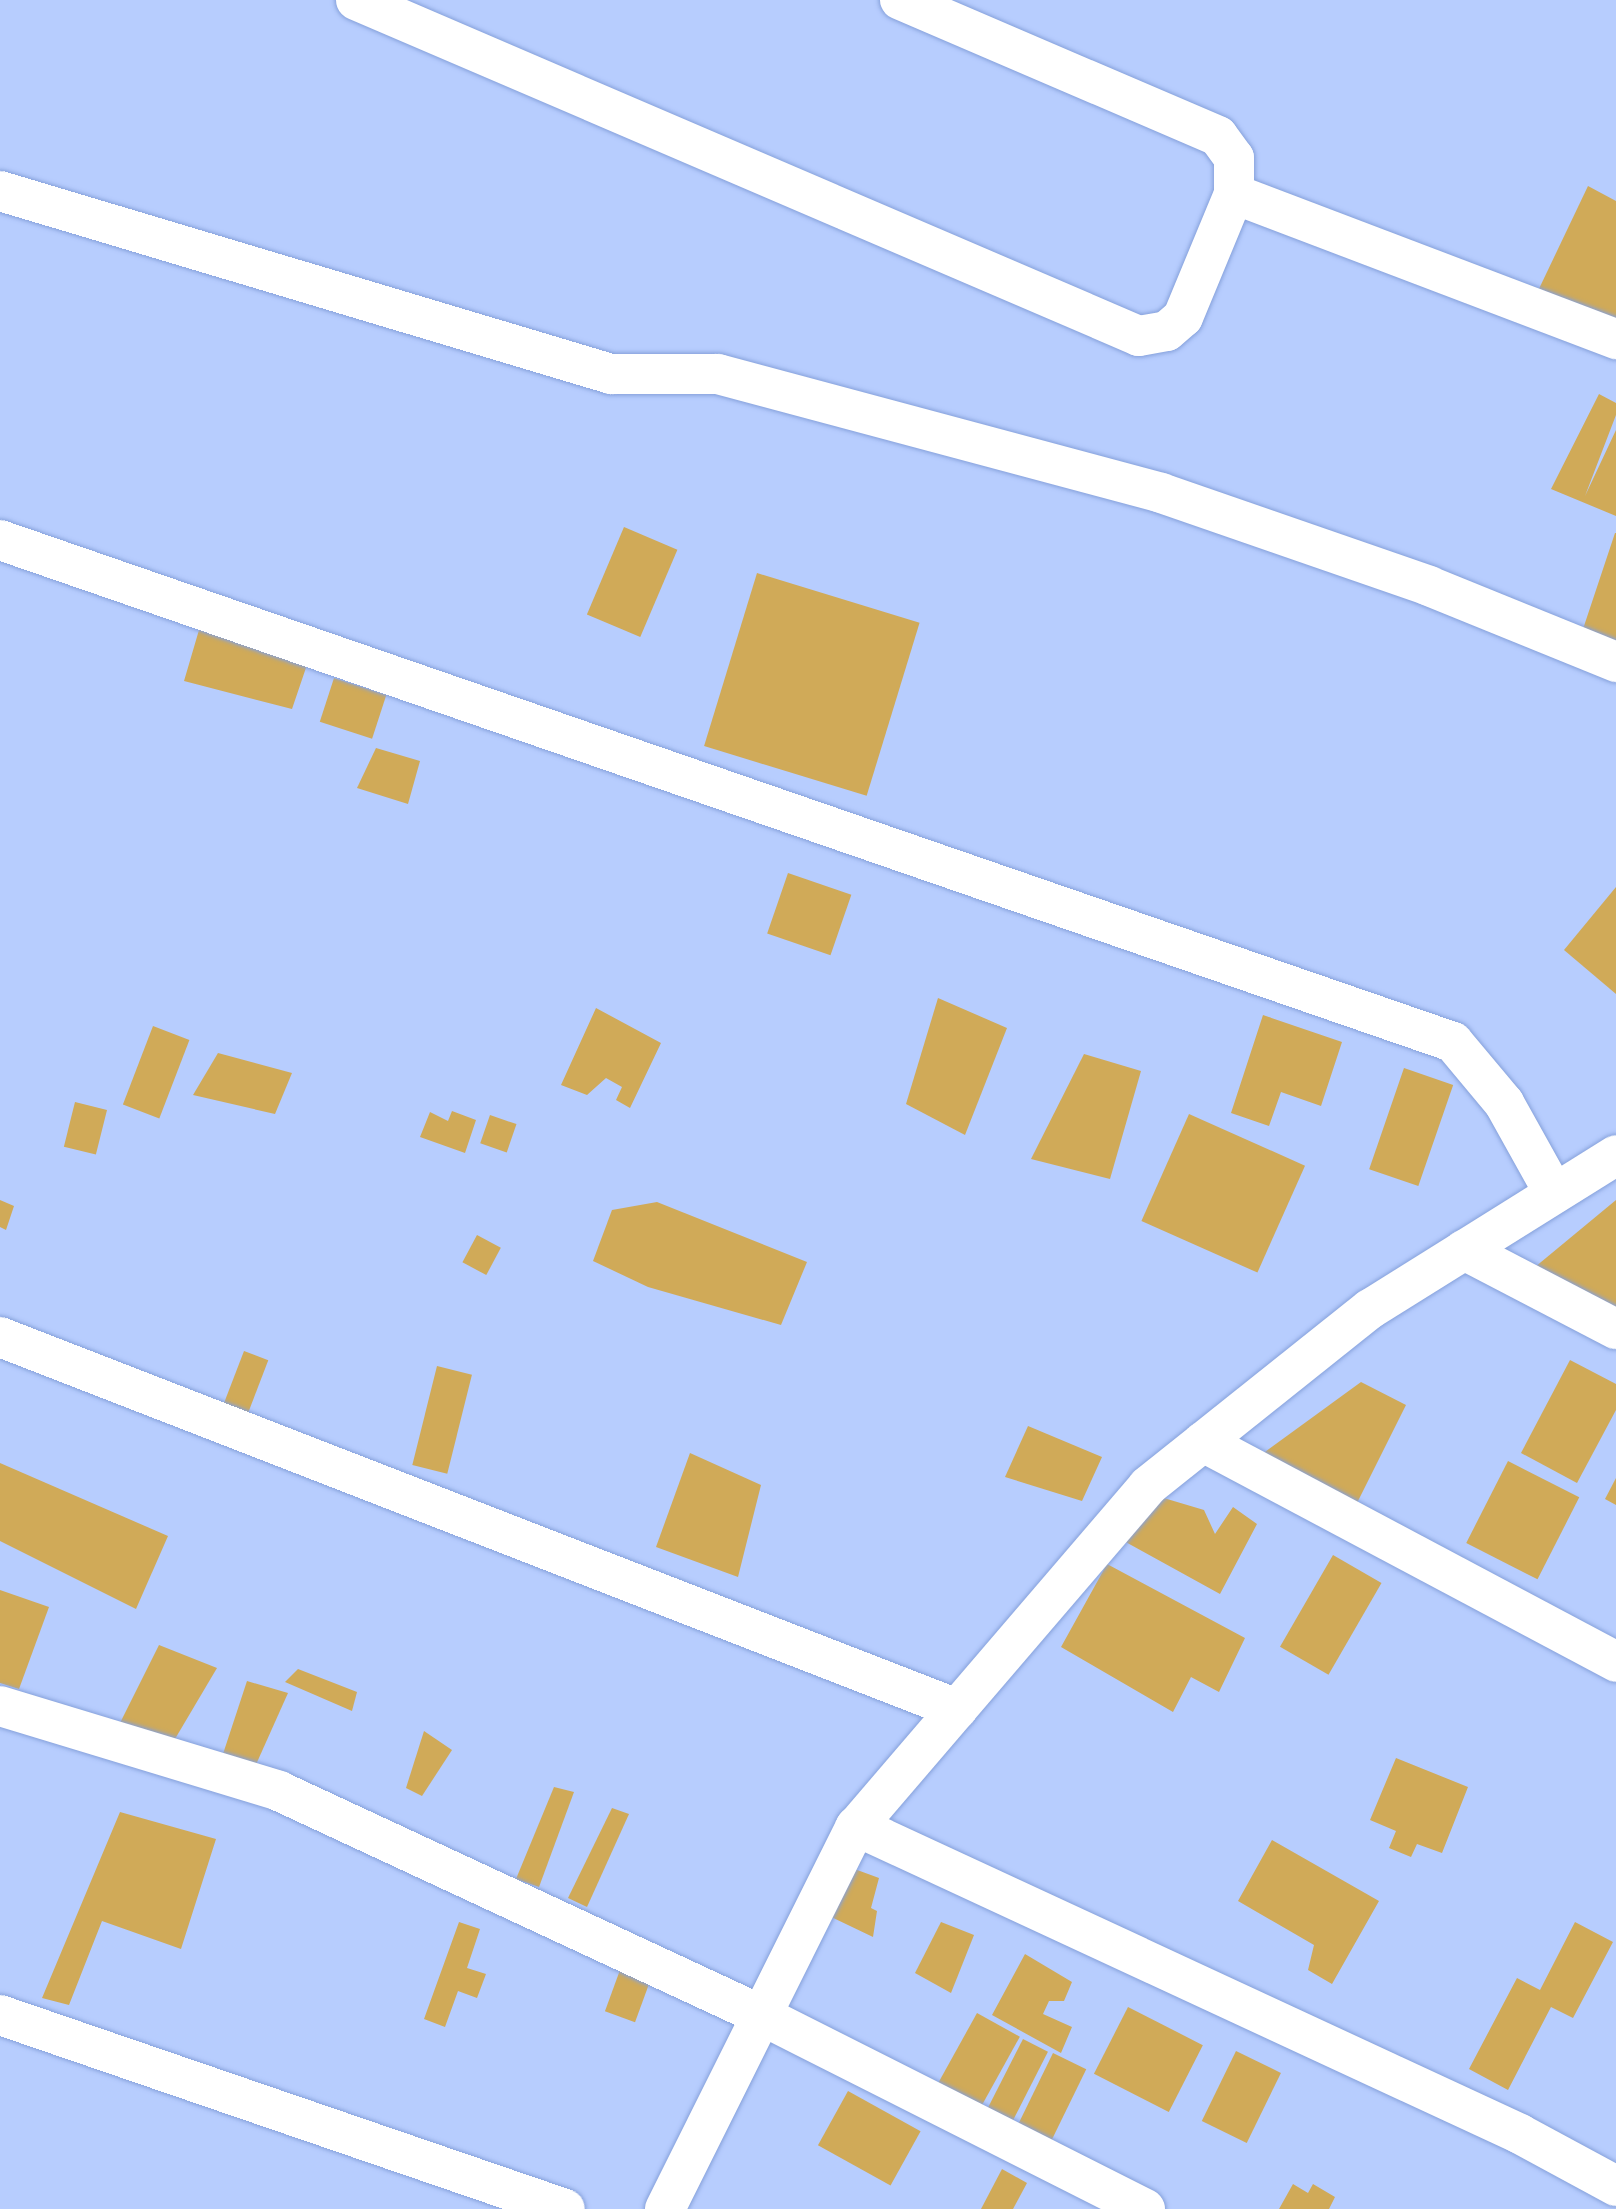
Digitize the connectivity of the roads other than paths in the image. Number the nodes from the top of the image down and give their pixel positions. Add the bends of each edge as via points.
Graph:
1 (356, 0) edge
2 (900, 0) edge
3 (0, 191) edge
4 (1234, 194) junction
5 (1616, 339) edge
6 (0, 540) edge
7 (1616, 662) edge
8 (1616, 1155) edge
9 (1554, 1193) junction
10 (1464, 1250) junction
11 (1616, 1329) edge
12 (0, 1337) edge
13 (1203, 1442) junction
14 (1616, 1662) edge
15 (0, 1706) edge
16 (957, 1709) junction
17 (856, 1826) junction
18 (0, 2015) edge
19 (763, 2016) junction
20 (1616, 2186) edge
21 (678, 2205) edge
22 (565, 2209) edge
23 (1145, 2209) edge

1 - 4 street via 1139,336 1167,331 1183,317
2 - 4 street via 1218,136 1234,158
3 - 7 street via 611,374 718,374 1161,493 1429,586
4 - 5 street
6 - 9 street via 1453,1042 1504,1103
8 - 9 street
9 - 10 street
10 - 11 street
10 - 13 street via 1370,1309
12 - 16 street
13 - 14 street
13 - 16 street via 1148,1486
15 - 19 street via 279,1791
16 - 17 street
17 - 19 street
17 - 20 street via 1520,2134
18 - 22 street
19 - 21 street
19 - 23 street

